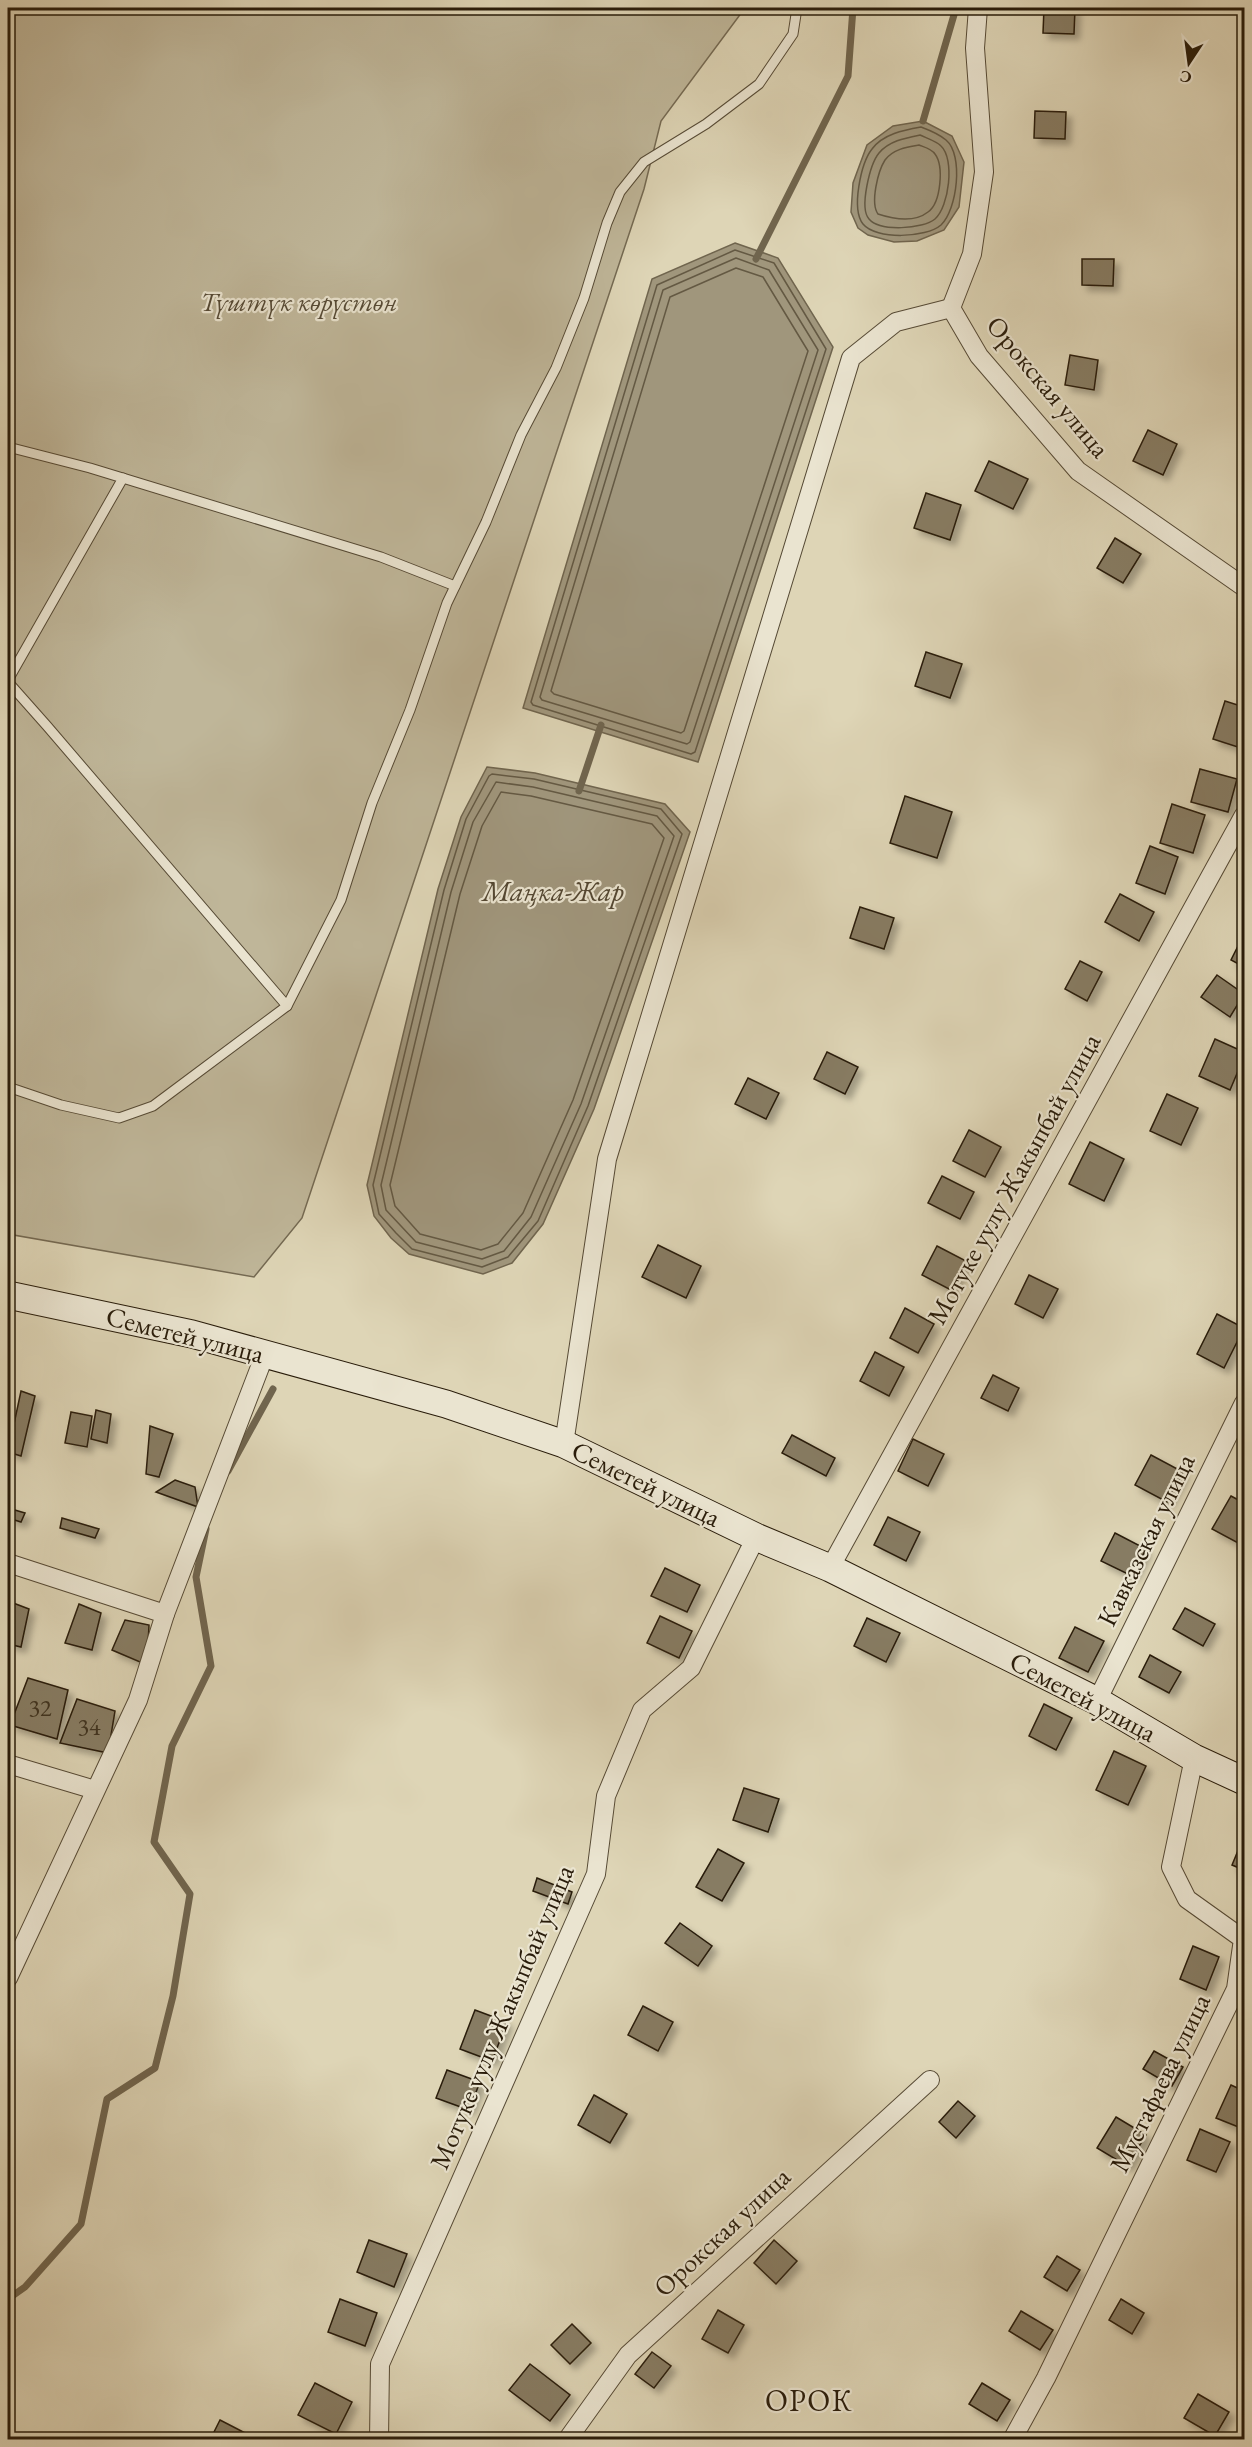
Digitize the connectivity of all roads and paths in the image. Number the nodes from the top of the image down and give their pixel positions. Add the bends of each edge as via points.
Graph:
1 (796, 8) edge
2 (978, 8) edge
3 (951, 308) junction
4 (8, 447) edge
5 (123, 478) junction
6 (455, 586) junction
7 (1245, 587) edge
8 (8, 681) edge
9 (1245, 815) edge
10 (287, 1006) junction
11 (8, 1087) edge
12 (8, 1295) edge
13 (265, 1354) junction
14 (1245, 1403) edge
15 (564, 1444) junction
16 (756, 1537) junction
17 (8, 1563) edge
18 (830, 1568) junction
19 (165, 1614) junction
20 (1097, 1701) junction
21 (1194, 1758) junction
22 (8, 1764) edge
23 (1245, 1781) edge
24 (95, 1790) junction
25 (9, 1970) edge
26 (930, 2079) dead end
27 (380, 2439) edge
28 (567, 2439) edge
29 (1012, 2439) edge

1 - 6 lane via 793,34 759,84 706,124 645,162 620,192 556,368 520,435 486,522
2 - 3 street, Орокская улица via 975,48 984,172 972,254
3 - 7 street, Орокская улица via 979,356 1078,471
3 - 15 street via 896,322 851,358 607,1159
4 - 5 lane
5 - 6 lane via 381,557
5 - 8 lane
6 - 10 lane via 372,803 340,900
8 - 10 lane
9 - 18 street, Мотуке уулу Жакыпбай улица
10 - 11 lane via 153,1106 119,1118 61,1105
12 - 13 street, Семетей улица via 192,1334
13 - 15 street, Семетей улица via 446,1404
13 - 19 street
14 - 20 street, Кавказская улица
15 - 16 street, Семетей улица
16 - 18 street, Семетей улица
16 - 27 street, Мотуке уулу Жакыпбай улица via 691,1668 642,1710 606,1796 596,1874 380,2364
17 - 19 street
18 - 20 street, Семетей улица
19 - 24 street via 138,1700
20 - 21 street, Семетей улица
21 - 23 street, Семетей улица
21 - 29 street, Мустафаева улица via 1171,1867 1186,1899 1243,1939 1236,1989 1046,2378
22 - 24 street
24 - 25 street
26 - 28 street, Орокская улица via 628,2355

